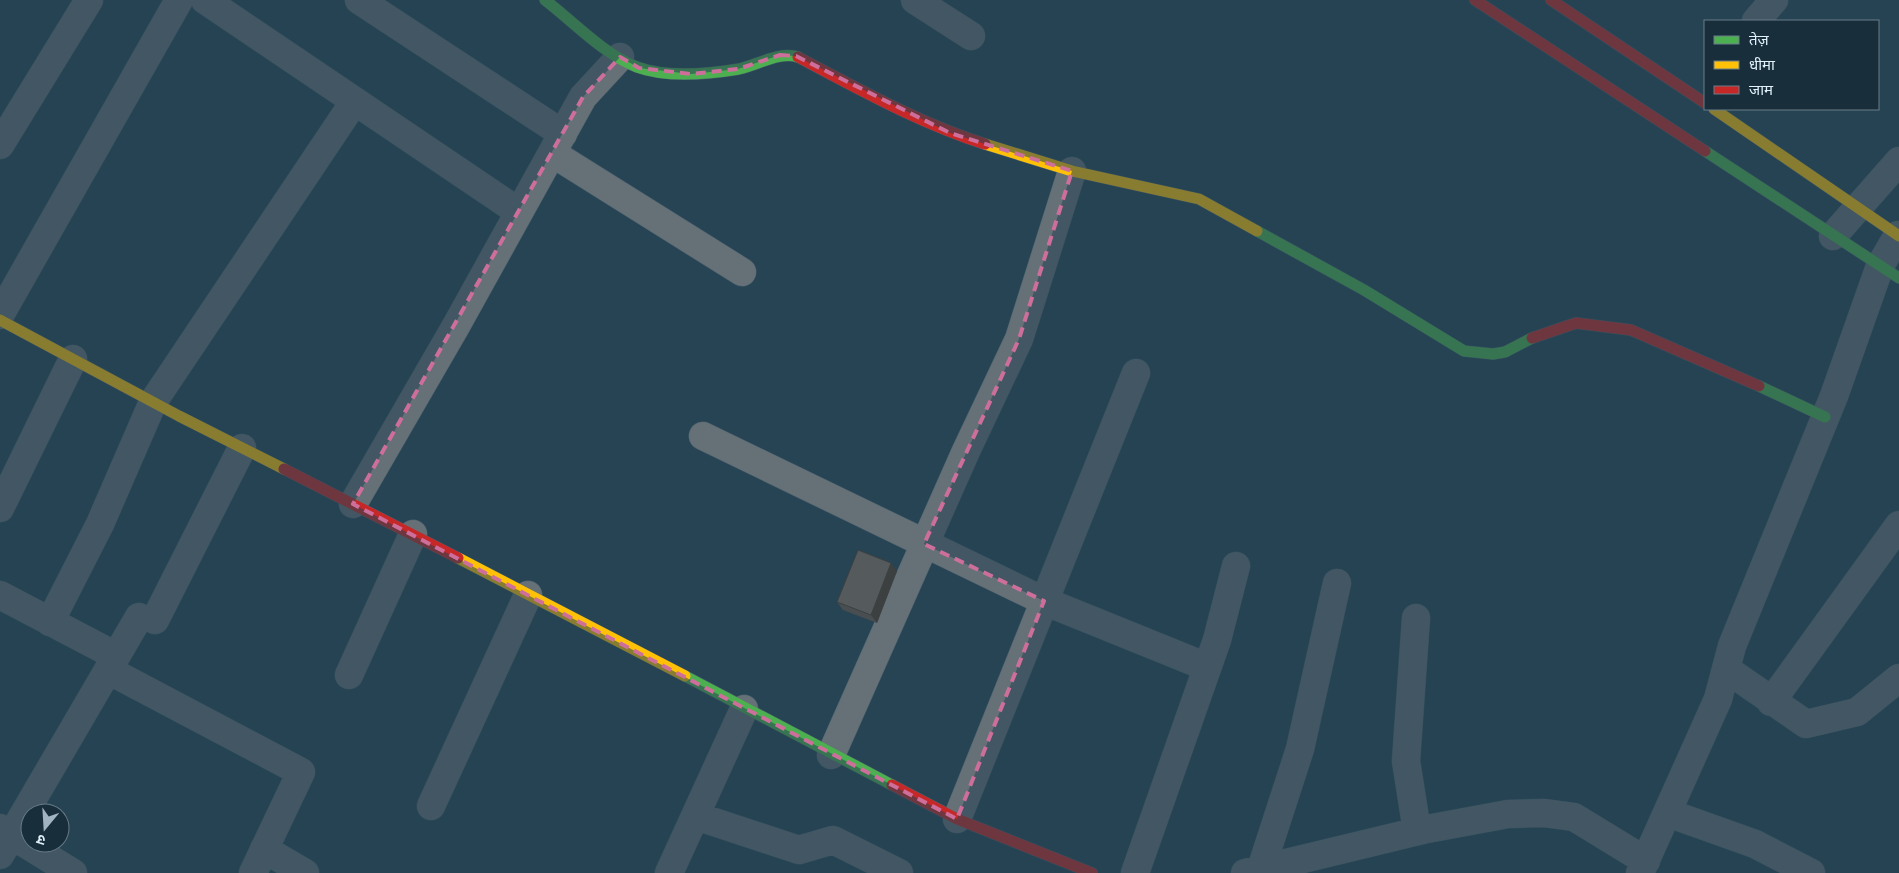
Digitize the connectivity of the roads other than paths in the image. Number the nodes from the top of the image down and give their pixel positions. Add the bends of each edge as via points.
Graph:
1 (89, 0) edge
2 (178, 0) edge
3 (205, 0) edge
4 (359, 0) edge
5 (545, 0) edge
6 (915, 0) edge
7 (1475, 0) edge
8 (1774, 0) edge
9 (1562, 3) edge
10 (1757, 20) edge
11 (971, 36) dead end
12 (620, 57) junction
13 (1704, 96) edge
14 (354, 102) junction
15 (1723, 110) edge
16 (557, 143) junction
17 (0, 145) edge
18 (1899, 161) edge
19 (1072, 171) junction
20 (1857, 208) junction
21 (519, 212) junction
22 (1898, 235) edge
23 (1832, 236) junction
24 (742, 272) dead end
25 (1889, 272) edge
26 (0, 315) edge
27 (0, 320) edge
28 (73, 359) junction
29 (1136, 374) dead end
30 (153, 402) junction
31 (1826, 417) junction
32 (703, 436) dead end
33 (242, 448) junction
34 (353, 504) junction
35 (0, 508) edge
36 (1899, 525) edge
37 (414, 534) junction
38 (924, 544) junction
39 (1236, 566) dead end
40 (1337, 583) dead end
41 (0, 595) edge
42 (528, 595) junction
43 (1044, 601) junction
44 (1416, 618) dead end
45 (50, 622) junction
46 (112, 663) junction
47 (1207, 667) junction
48 (1726, 670) junction
49 (349, 674) dead end
50 (1899, 678) edge
51 (1771, 702) junction
52 (744, 709) junction
53 (831, 755) junction
54 (431, 806) dead end
55 (1668, 813) junction
56 (696, 816) junction
57 (957, 820) junction
58 (1417, 831) junction
59 (4, 840) edge
60 (259, 861) edge
61 (1056, 866) edge
62 (1643, 867) edge
63 (1253, 871) edge
64 (73, 873) edge
65 (305, 873) edge
66 (669, 873) edge
67 (899, 873) edge
68 (1092, 873) edge
69 (1135, 873) edge
70 (1811, 873) edge

1 - 17 street
2 - 26 street
3 - 14 street
4 - 16 street
5 - 12 street
6 - 11 street
7 - 23 street
8 - 10 street
9 - 13 street
12 - 16 street via 583,97
12 - 19 street via 639,68 691,74 738,69 780,55 796,56 950,133
14 - 21 street
14 - 30 street
15 - 20 street
16 - 21 street
16 - 24 street
18 - 20 street
19 - 31 street via 1199,199 1364,290 1464,351 1505,352 1524,341 1576,323 1631,330
19 - 38 street via 1018,339
20 - 22 street
20 - 23 street
21 - 34 street
22 - 25 street
23 - 25 street
25 - 31 street
27 - 28 street
28 - 30 street
28 - 35 street
29 - 43 street
30 - 33 street
30 - 45 street via 100,524
31 - 48 street via 1732,646
32 - 38 street
33 - 34 street
33 - 46 street via 147,618
34 - 37 street
36 - 51 street
37 - 42 street
37 - 49 street
38 - 43 street
38 - 53 street
39 - 47 street
40 - 63 street via 1300,749
41 - 45 street
42 - 52 street
42 - 54 street
43 - 47 street
43 - 57 street
44 - 58 street via 1406,761
45 - 46 street
46 - 59 street
46 - 60 street via 301,772
47 - 69 street
48 - 51 street
48 - 55 street via 1718,699
50 - 51 street via 1857,712 1831,720 1806,724
52 - 53 street
52 - 56 street
53 - 57 street
55 - 62 street
55 - 70 street via 1755,844
56 - 66 street
56 - 67 street via 799,850 833,840
57 - 61 street
58 - 62 street via 1508,814 1544,813 1574,817
58 - 63 street
59 - 64 street
60 - 65 street
61 - 68 street

